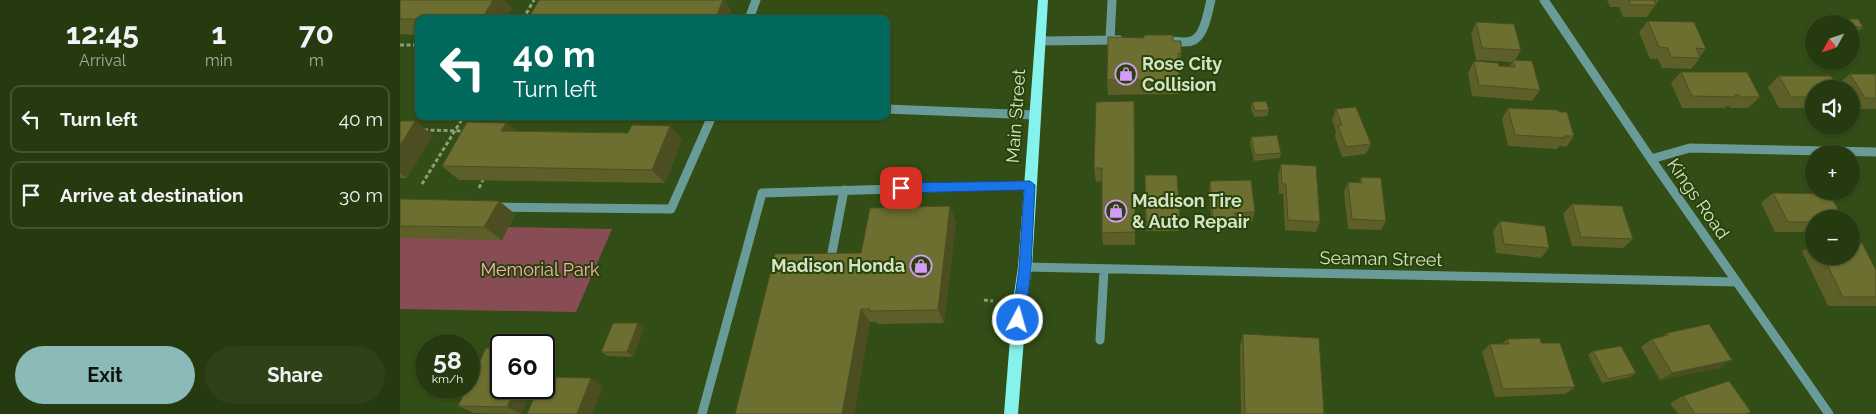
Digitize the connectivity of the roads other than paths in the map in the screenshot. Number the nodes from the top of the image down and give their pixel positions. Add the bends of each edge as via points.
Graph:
1 (756, 0) edge
2 (1042, 0) edge
3 (1112, 0) edge
4 (1211, 0) edge
5 (1544, 0) edge
6 (750, 15) edge
7 (1110, 40) junction
8 (1130, 40) edge
9 (1040, 41) junction
10 (1159, 41) edge
11 (890, 109) edge
12 (1035, 115) junction
13 (710, 120) edge
14 (1876, 152) edge
15 (1651, 159) junction
16 (1030, 185) junction
17 (844, 190) junction
18 (487, 207) edge
19 (830, 268) edge
20 (1025, 268) junction
21 (1104, 270) junction
22 (1737, 282) junction
23 (1100, 340) dead end
24 (702, 414) edge
25 (1011, 414) edge
26 (1829, 414) edge

1 - 6 street
2 - 9 main road, Main Street
3 - 7 street
4 - 10 street via 1196,39
5 - 15 street, Kings Road
7 - 8 street
7 - 9 street
9 - 12 main road, Main Street
11 - 12 street
12 - 16 main road, Main Street
13 - 18 street via 671,210
14 - 15 street via 1690,148
15 - 22 street, Kings Road
16 - 17 street
16 - 20 main road, Main Street
17 - 19 street
17 - 24 street via 762,193
20 - 21 street, Seaman Street
20 - 25 main road, Main Street
21 - 22 street, Seaman Street
21 - 23 street
22 - 26 street, Kings Road

